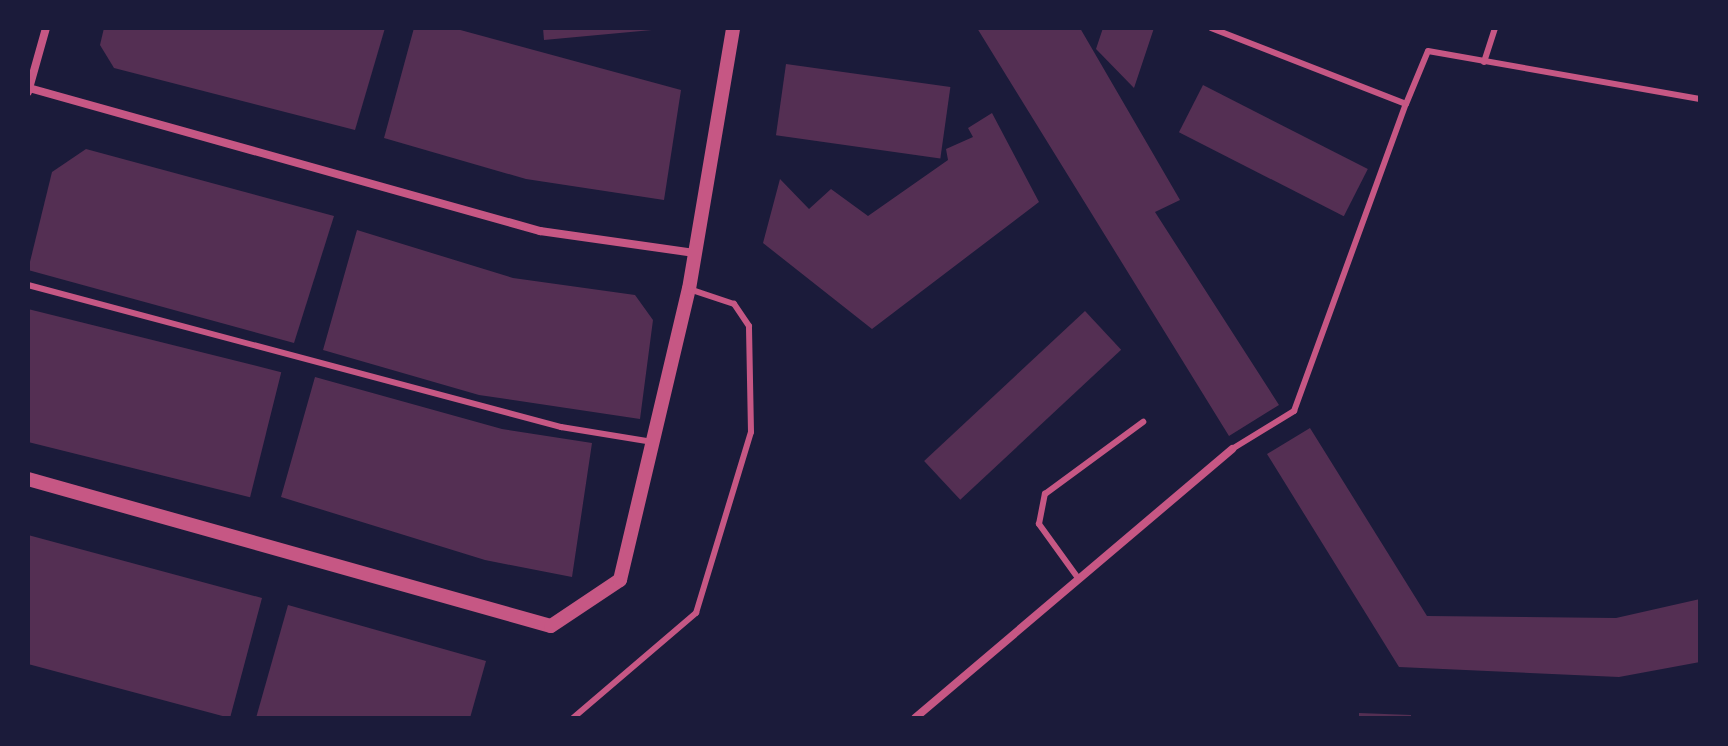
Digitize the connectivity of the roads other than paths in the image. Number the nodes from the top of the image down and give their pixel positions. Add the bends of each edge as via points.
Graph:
1 (46, 28) edge
2 (733, 28) edge
3 (1211, 28) edge
4 (1495, 28) edge
5 (1484, 62) junction
6 (29, 90) edge
7 (1700, 99) edge
8 (1406, 104) junction
9 (694, 253) junction
10 (28, 285) edge
11 (689, 289) junction
12 (1143, 422) dead end
13 (656, 443) junction
14 (1232, 449) joint
15 (28, 479) edge
16 (1078, 578) junction
17 (573, 718) edge
18 (915, 718) edge

1 - 6 street
2 - 9 street
3 - 8 lane
4 - 5 lane
5 - 7 lane
5 - 8 lane via 1428,51
6 - 9 street via 540,231
8 - 14 lane via 1294,411
9 - 11 street
10 - 13 lane via 561,427
11 - 13 street
11 - 17 lane via 734,304 749,326 751,432 696,613
12 - 16 lane via 1045,494 1039,524
13 - 15 street via 620,580 551,626
14 - 16 street
16 - 18 street

